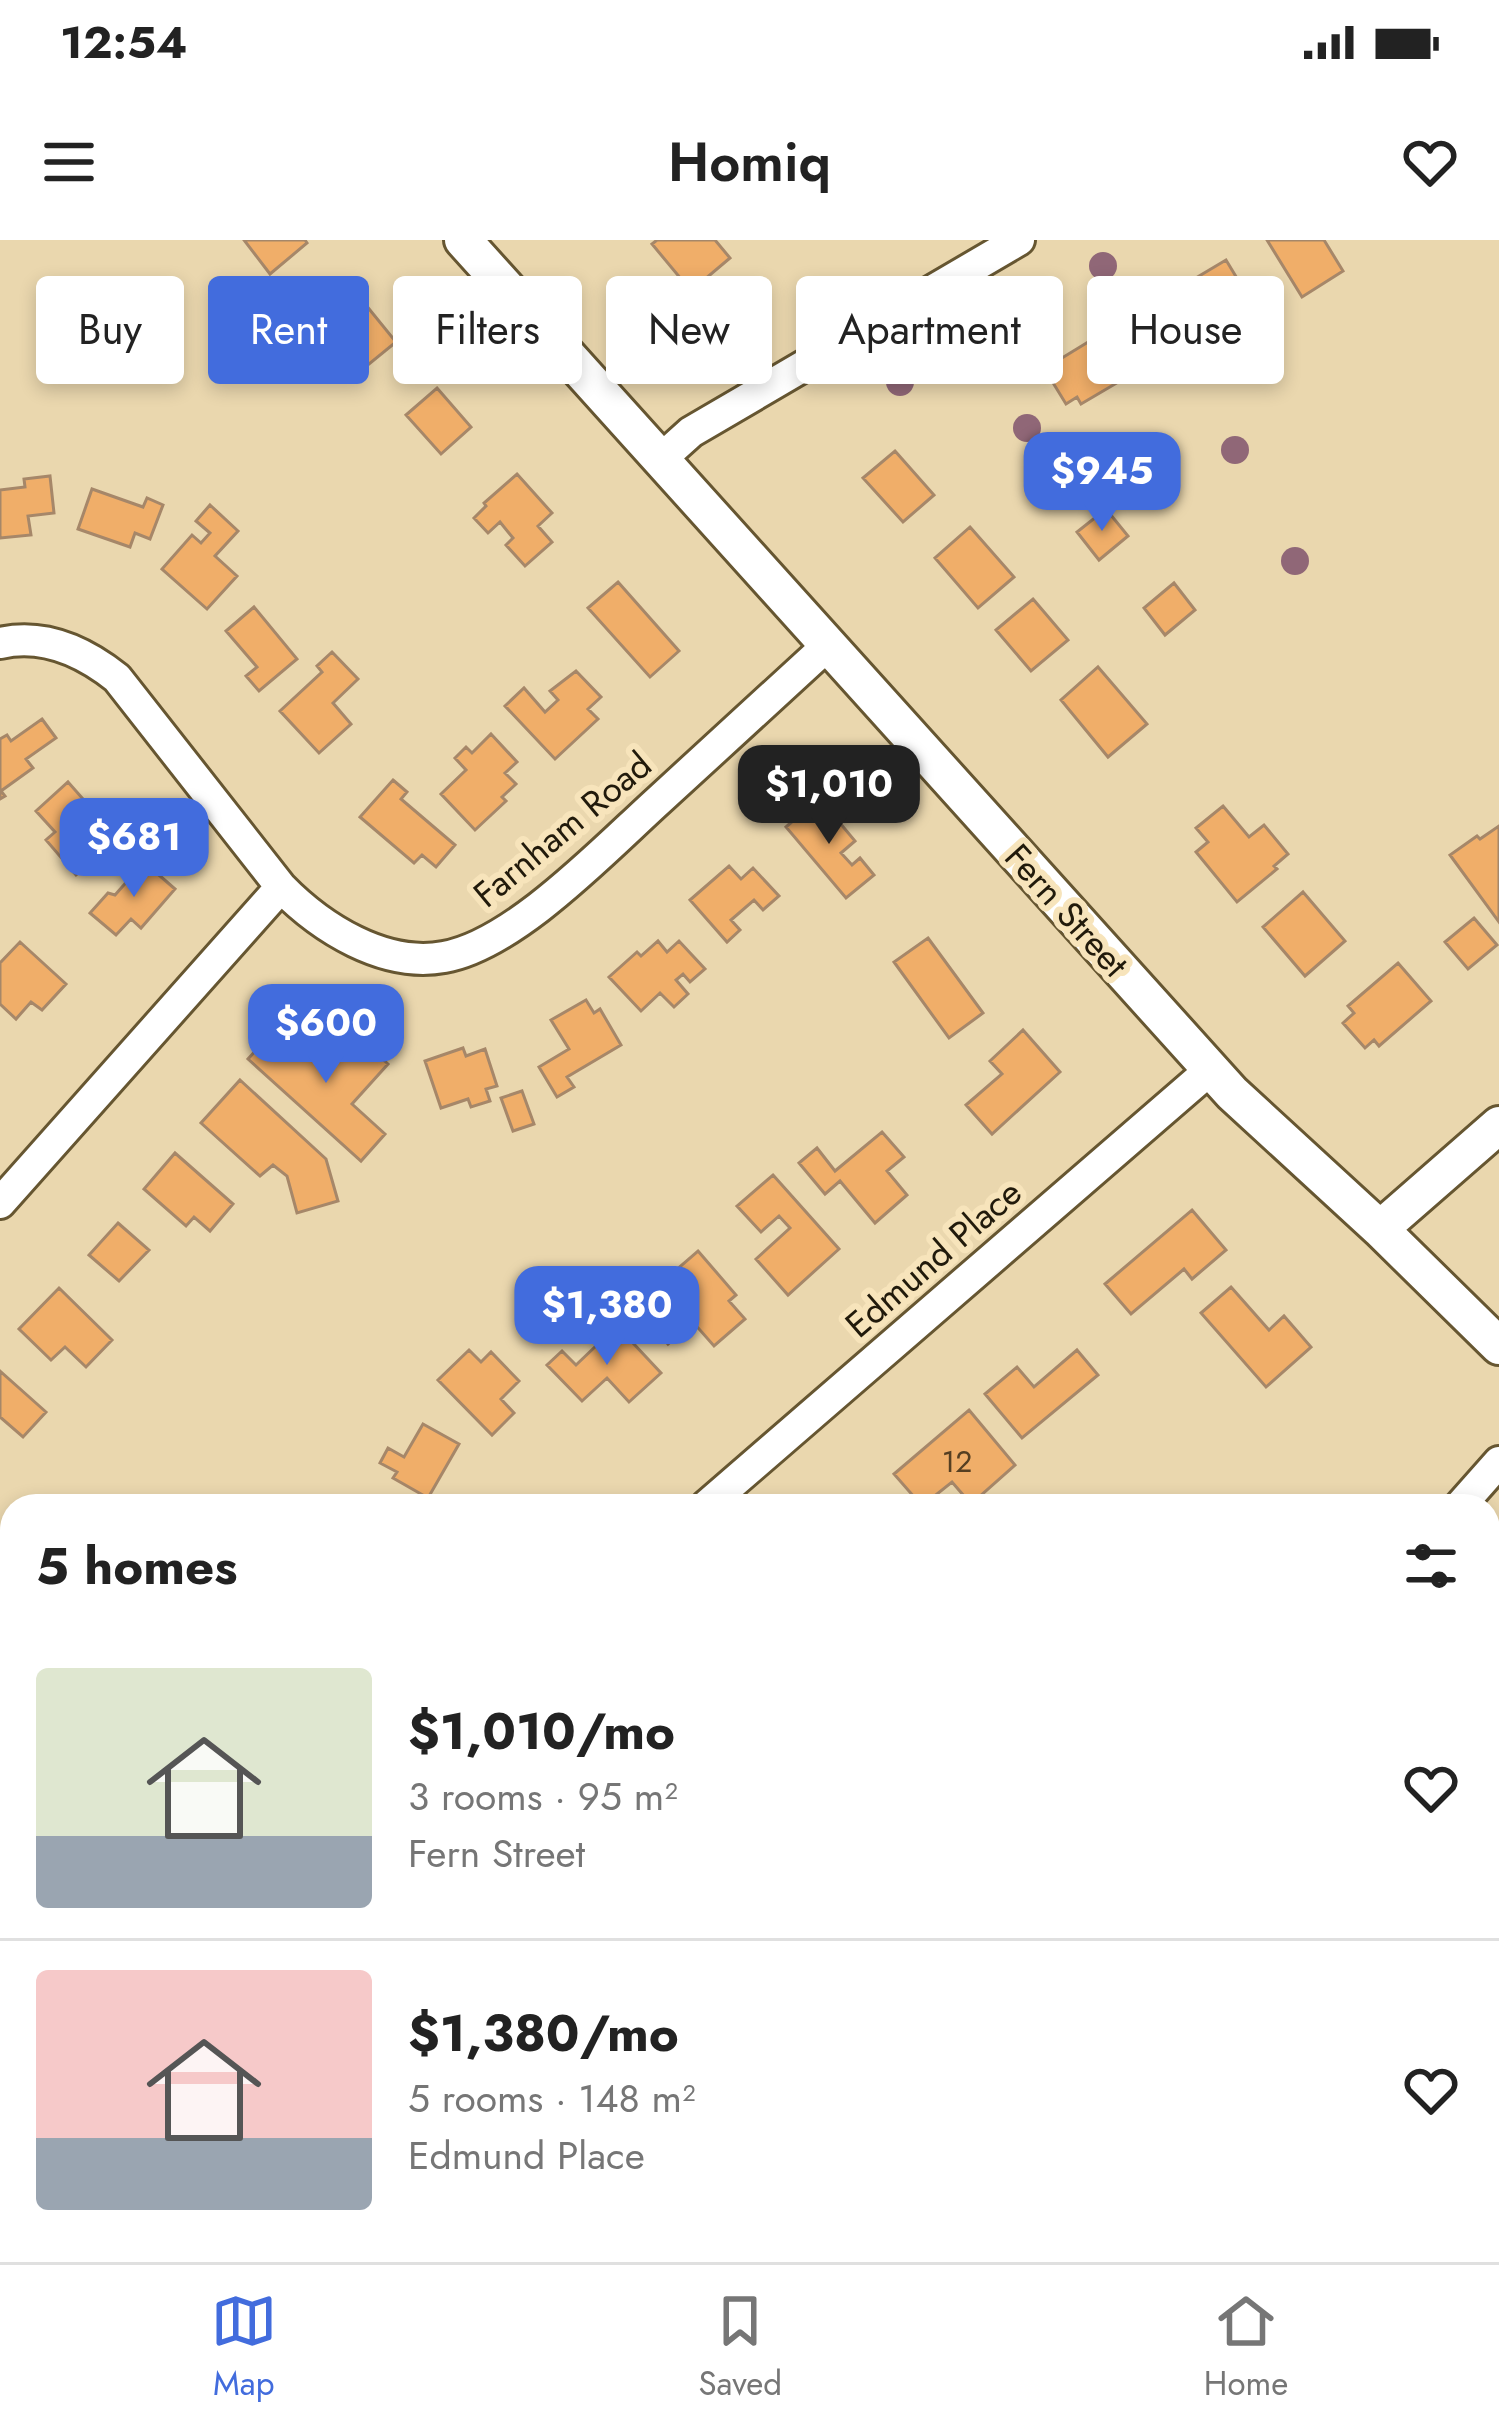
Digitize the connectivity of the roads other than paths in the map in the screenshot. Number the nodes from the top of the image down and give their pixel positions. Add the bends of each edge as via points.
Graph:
1 (463, 240) edge
2 (1019, 240) edge
3 (661, 459) junction
4 (0, 644) edge
5 (828, 645) junction
6 (280, 887) junction
7 (1211, 1069) junction
8 (1499, 1125) edge
9 (0, 1203) edge
10 (1380, 1229) junction
11 (1499, 1346) edge
12 (1499, 1462) edge
13 (720, 1494) edge
14 (1471, 1494) edge

1 - 3 street, Fern Street
2 - 3 street via 691,432
3 - 5 street, Fern Street
4 - 6 street, Farnham Road via 62,646 117,679
5 - 6 street, Farnham Road via 577,875 468,952 421,960 360,944
5 - 7 street, Fern Street
6 - 9 street
7 - 10 street, Fern Street
7 - 13 street, Edmund Place
8 - 10 street
10 - 11 street, Fern Street
12 - 14 street

